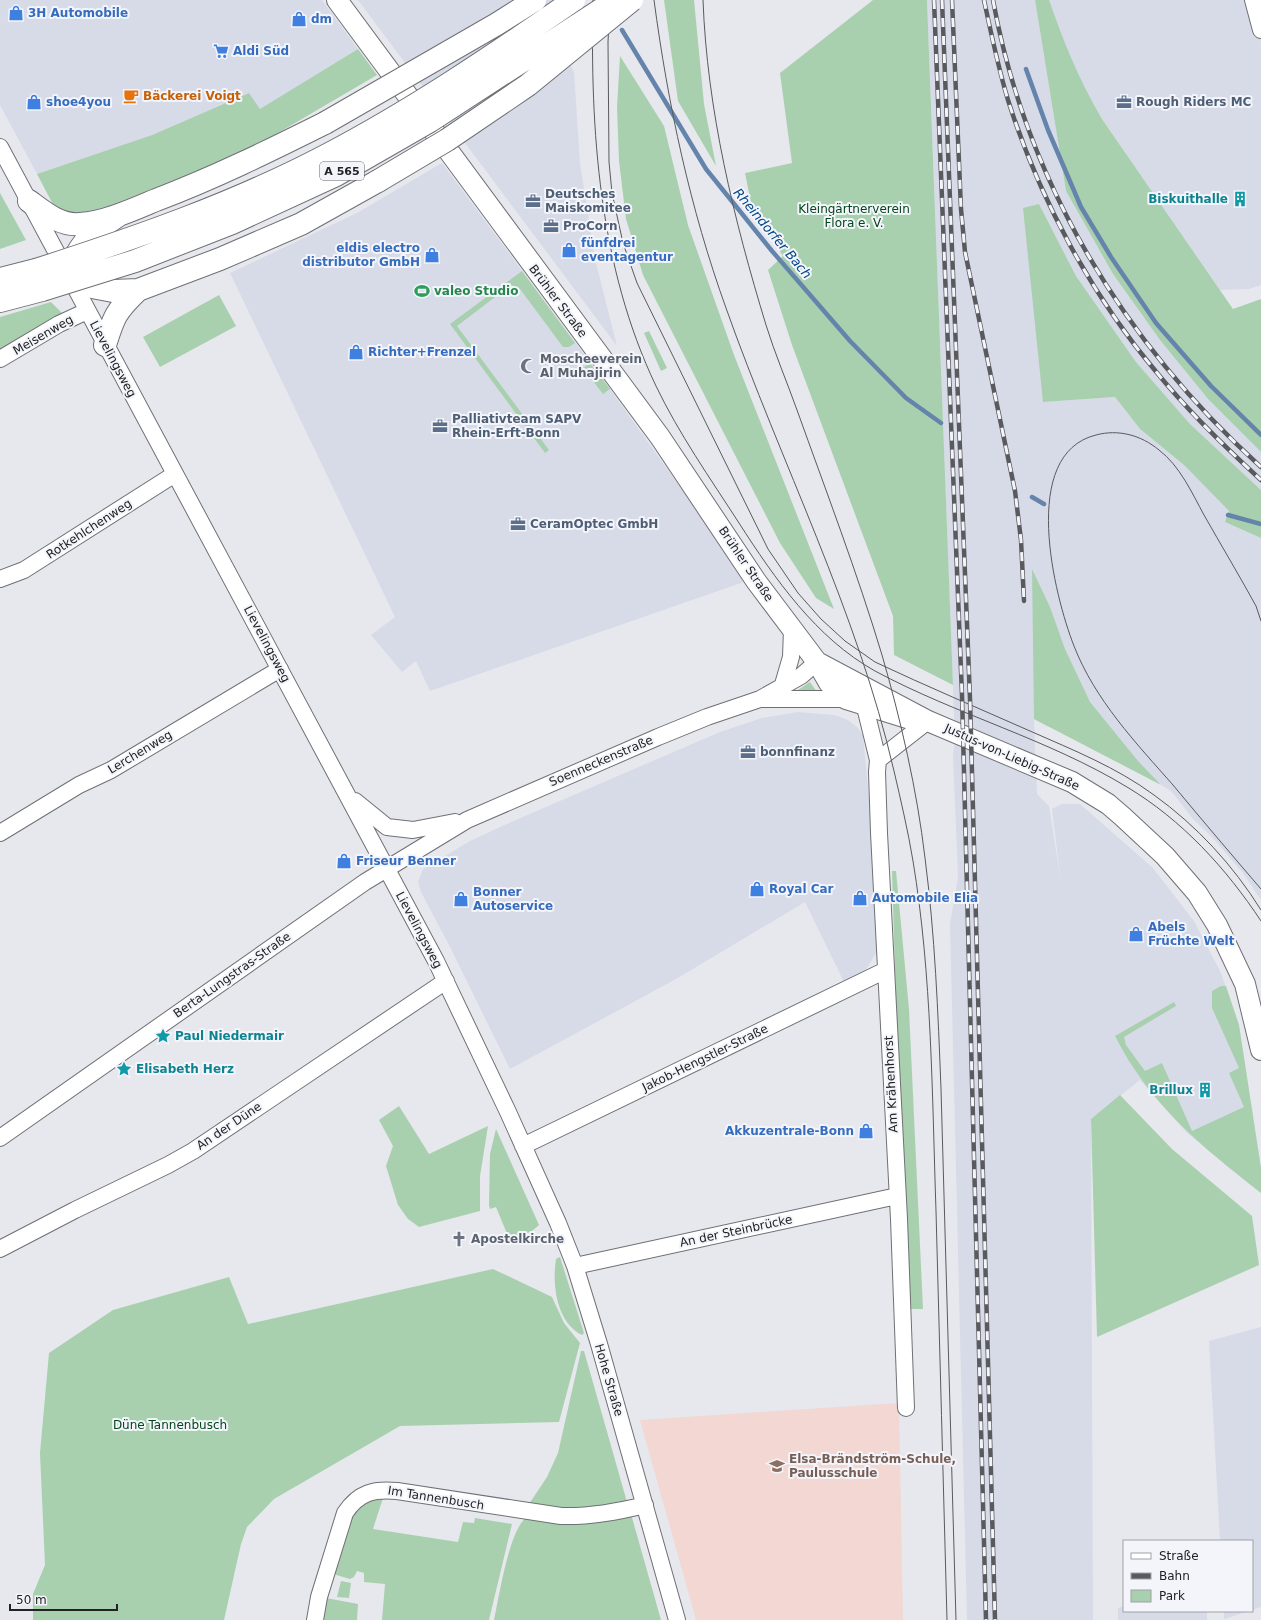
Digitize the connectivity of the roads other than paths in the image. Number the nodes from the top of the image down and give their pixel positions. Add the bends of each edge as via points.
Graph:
1 (337, 0) edge
2 (535, 0) edge
3 (574, 0) edge
4 (616, 0) edge
5 (632, 0) edge
6 (1253, 0) edge
7 (1261, 30) edge
8 (0, 147) edge
9 (29, 201) junction
10 (119, 215) junction
11 (67, 273) junction
12 (0, 279) edge
13 (138, 290) junction
14 (0, 301) edge
15 (87, 311) junction
16 (106, 345) junction
17 (0, 359) edge
18 (175, 474) junction
19 (0, 579) edge
20 (792, 629) junction
21 (817, 662) junction
22 (280, 669) junction
23 (782, 688) junction
24 (760, 699) junction
25 (846, 700) junction
26 (865, 707) junction
27 (928, 720) junction
28 (878, 760) junction
29 (347, 794) junction
30 (467, 820) junction
31 (0, 833) edge
32 (387, 868) junction
33 (886, 970) junction
34 (446, 981) junction
35 (1261, 1050) edge
36 (0, 1138) edge
37 (523, 1146) junction
38 (897, 1196) junction
39 (0, 1249) edge
40 (575, 1266) junction
41 (906, 1408) dead end
42 (645, 1505) junction
43 (314, 1620) edge
44 (678, 1620) edge

1 - 20 main road, Brühler Straße via 660,437 752,576
2 - 10 highway, bridge via 325,123 205,181
3 - 12 highway, A 565, bridge via 418,102 327,155 226,203 127,241
4 - 14 highway, A 565, bridge via 430,121 336,175 232,224 135,261
5 - 13 highway, bridge via 528,84 447,140 378,181 301,224 220,259
6 - 7 street
8 - 9 street, Lievelingsweg
9 - 10 highway via 62,222 80,224
9 - 11 street, Lievelingsweg
10 - 11 highway via 90,234 76,253
11 - 13 highway via 92,287
11 - 15 street, Lievelingsweg
13 - 16 highway via 112,320
15 - 16 street, Lievelingsweg
15 - 17 street, Meisenweg via 59,324
16 - 18 street, Lievelingsweg
18 - 19 street, Rotkehlchenweg via 24,570
18 - 22 street, Lievelingsweg
20 - 21 main road, Brühler Straße
20 - 23 street via 791,657
21 - 23 street, Soenneckenstraße
21 - 25 main road, Justus-von-Liebig-Straße via 829,683
21 - 27 main road, Justus-von-Liebig-Straße
22 - 29 street, Lievelingsweg
22 - 31 street, Lerchenweg
23 - 24 street, Soenneckenstraße
24 - 25 street
24 - 30 street, Soenneckenstraße via 658,737
25 - 26 main road, Justus-von-Liebig-Straße
26 - 27 main road, Justus-von-Liebig-Straße via 907,718
26 - 28 street, Am Krähenhorst
27 - 28 street
27 - 35 main road, Justus-von-Liebig-Straße via 1072,782 1108,804 1165,856 1197,893 1235,960 1245,984
28 - 33 street, Am Krähenhorst
29 - 30 street via 387,827 413,830
29 - 32 street, Lievelingsweg
30 - 32 street, Soenneckenstraße
32 - 34 street, Lievelingsweg
32 - 36 street, Berta-Lungstras-Straße
33 - 37 street, Jakob-Hengstler-Straße
33 - 38 street, Am Krähenhorst
34 - 37 street, Lievelingsweg
34 - 39 street, An der Düne via 193,1151
37 - 40 street, Hohe Straße
38 - 40 street, An der Steinbrücke
38 - 41 street, Am Krähenhorst
40 - 42 street, Hohe Straße via 600,1344
42 - 43 street, Im Tannenbusch via 610,1514 580,1517 380,1489 364,1494 345,1512
42 - 44 street, Hohe Straße

